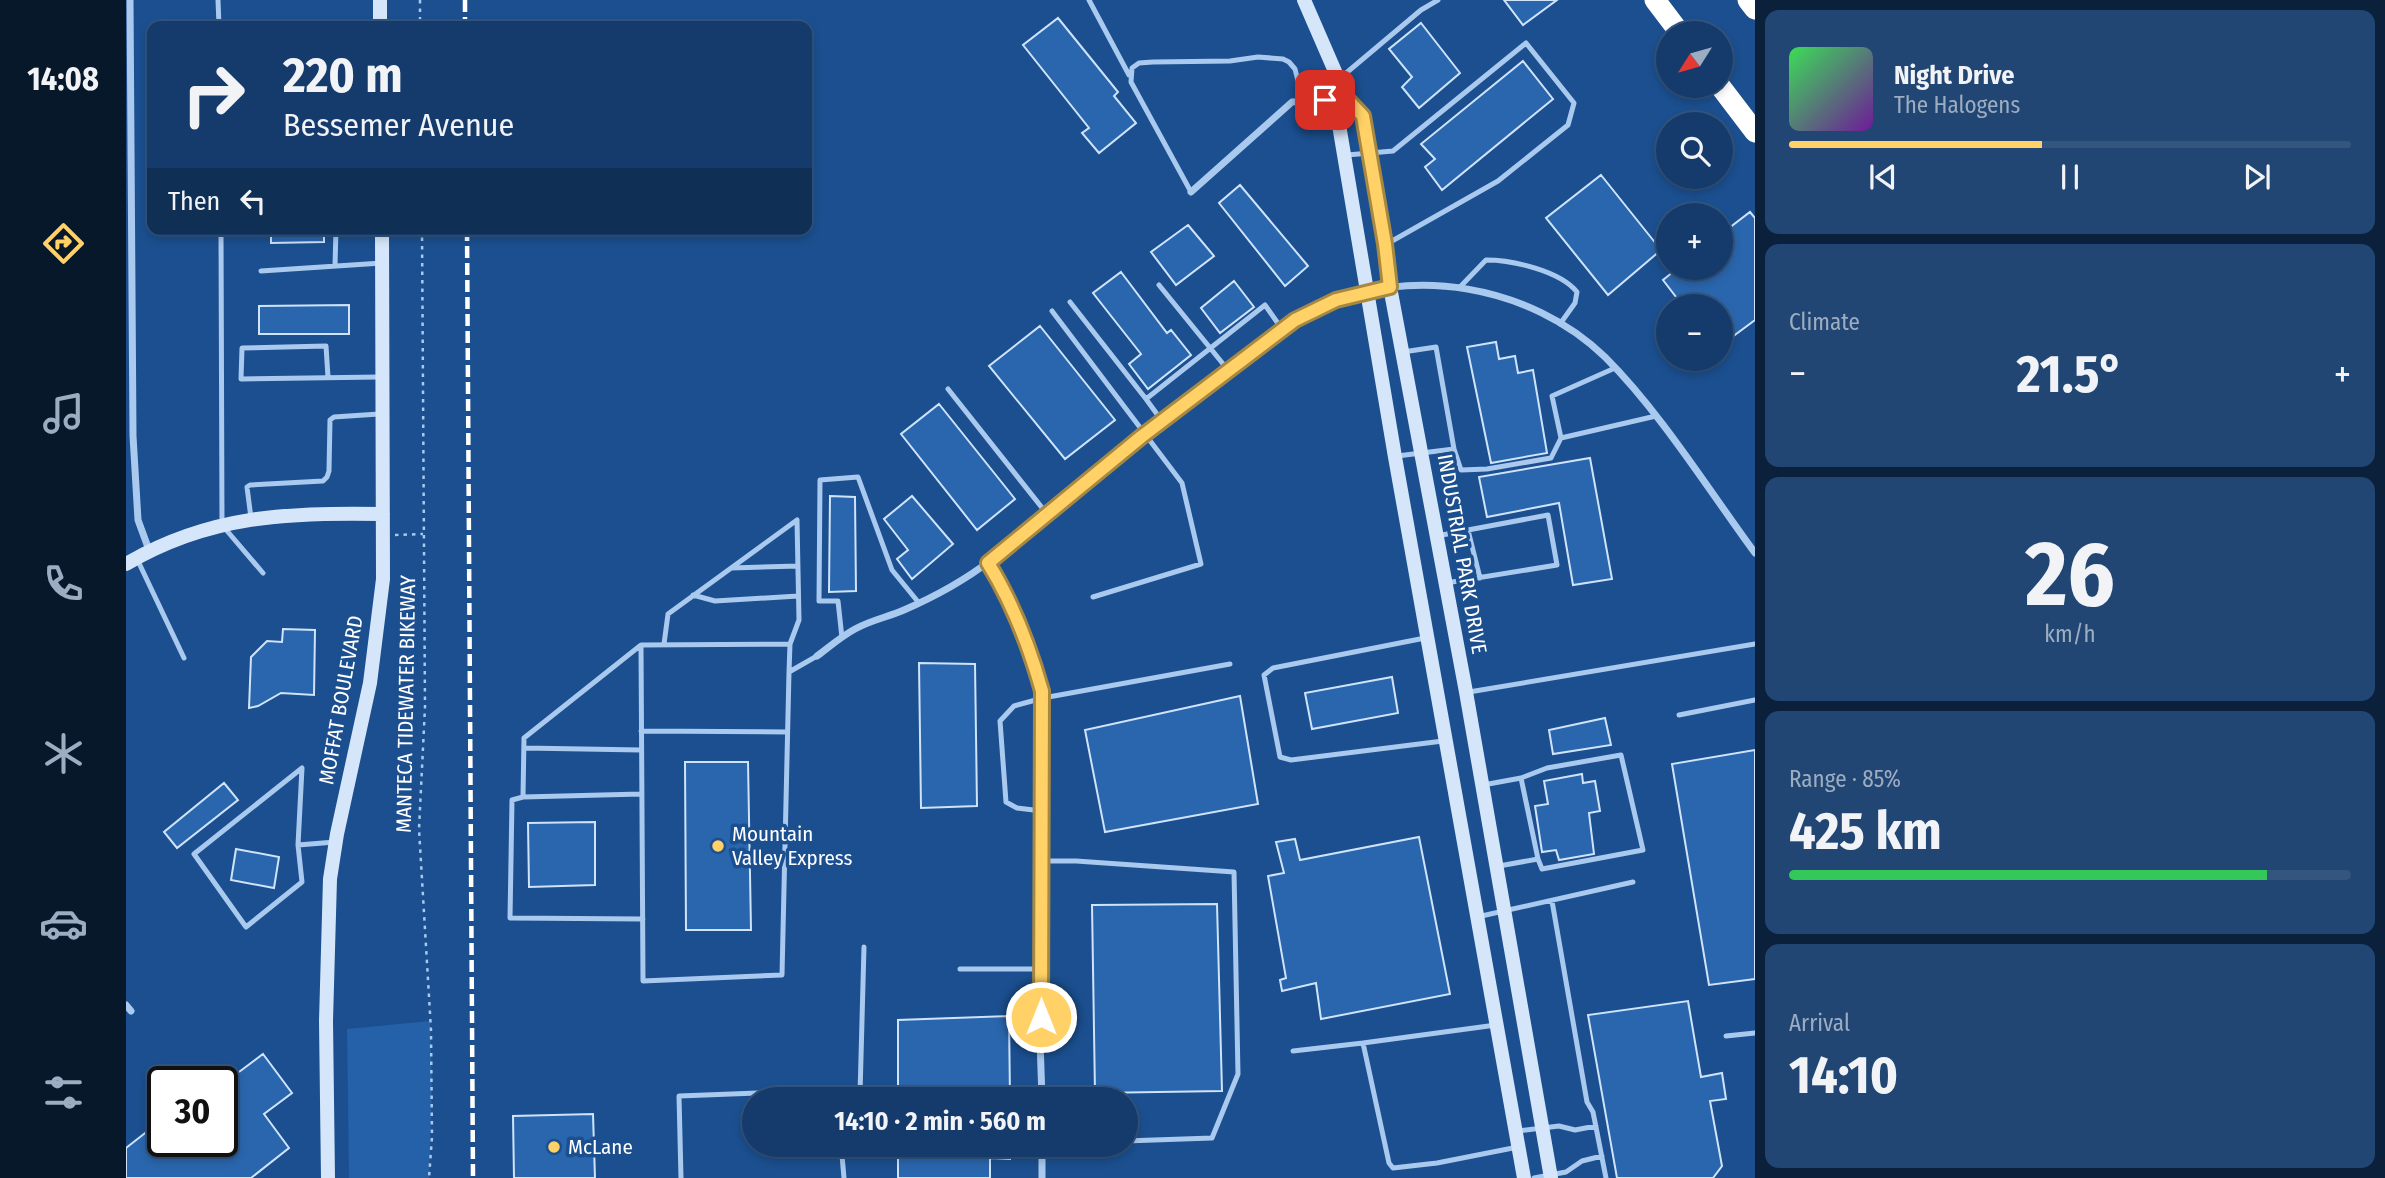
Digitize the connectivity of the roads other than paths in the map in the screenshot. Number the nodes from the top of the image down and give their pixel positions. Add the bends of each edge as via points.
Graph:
1 (130, 0) edge
2 (218, 0) edge
3 (380, 0) edge
4 (1089, 0) edge
5 (1304, 0) edge
6 (1437, 0) edge
7 (1655, 0) edge
8 (1748, 0) edge
9 (1755, 9) edge
10 (219, 21) edge
11 (380, 21) edge
12 (1671, 21) edge
13 (1129, 75) junction
14 (1339, 79) junction
15 (1729, 98) edge
16 (1347, 99) junction
17 (1303, 101) junction
18 (128, 120) edge
19 (1755, 132) edge
20 (1369, 152) junction
21 (1345, 156) junction
22 (1191, 192) joint
23 (128, 210) edge
24 (221, 235) edge
25 (336, 235) edge
26 (382, 235) edge
27 (1385, 244) junction
28 (382, 263) junction
29 (335, 266) junction
30 (261, 271) dead end
31 (1159, 285) dead end
32 (1390, 287) junction
33 (1460, 288) junction
34 (1366, 292) junction
35 (1070, 302) dead end
36 (1052, 311) dead end
37 (1560, 324) junction
38 (1282, 329) junction
39 (129, 343) edge
40 (1210, 348) junction
41 (1403, 352) junction
42 (1615, 368) junction
43 (1228, 370) junction
44 (328, 377) junction
45 (383, 377) junction
46 (948, 389) dead end
47 (1146, 399) junction
48 (383, 414) junction
49 (1656, 416) junction
50 (1162, 421) junction
51 (1146, 434) junction
52 (1561, 438) junction
53 (129, 439) edge
54 (1454, 449) junction
55 (1422, 455) junction
56 (1395, 457) junction
57 (383, 514) junction
58 (1047, 514) junction
59 (251, 520) junction
60 (222, 525) junction
61 (1468, 530) junction
62 (1437, 536) junction
63 (1754, 550) edge
64 (137, 557) edge
65 (988, 563) junction
66 (798, 566) junction
67 (730, 569) junction
68 (263, 573) dead end
69 (1479, 578) junction
70 (1446, 583) junction
71 (693, 595) junction
72 (798, 596) junction
73 (1093, 597) dead end
74 (919, 603) junction
75 (1428, 637) junction
76 (842, 638) junction
77 (790, 644) junction
78 (1755, 644) edge
79 (641, 645) junction
80 (664, 645) junction
81 (817, 656) joint
82 (184, 658) dead end
83 (1230, 664) dead end
84 (789, 672) junction
85 (1466, 692) junction
86 (1043, 698) junction
87 (1755, 700) edge
88 (1679, 715) dead end
89 (641, 731) junction
90 (787, 732) junction
91 (1446, 741) junction
92 (524, 748) junction
93 (641, 750) junction
94 (1521, 778) junction
95 (1481, 785) junction
96 (641, 793) junction
97 (523, 797) junction
98 (1042, 811) junction
99 (335, 842) junction
100 (298, 845) junction
101 (1538, 859) junction
102 (1041, 861) junction
103 (1496, 867) junction
104 (1633, 882) dead end
105 (1552, 901) junction
106 (1504, 913) junction
107 (1477, 917) junction
108 (643, 919) junction
109 (864, 947) dead end
110 (960, 969) dead end
111 (1041, 969) junction
112 (1523, 1023) junction
113 (1496, 1026) junction
114 (1755, 1033) edge
115 (1726, 1035) dead end
116 (1363, 1043) junction
117 (1293, 1051) dead end
118 (860, 1087) edge
119 (1042, 1087) edge
120 (742, 1094) edge
121 (1596, 1126) junction
122 (1542, 1128) junction
123 (1515, 1132) junction
124 (1138, 1141) edge
125 (1545, 1144) junction
126 (1518, 1147) junction
127 (1602, 1156) junction
128 (842, 1157) edge
129 (1042, 1157) edge
130 (1551, 1177) edge
131 (328, 1178) edge
132 (681, 1178) edge
133 (844, 1178) edge
134 (1042, 1178) edge
135 (1524, 1178) edge
136 (1534, 1178) edge
137 (1606, 1178) edge

1 - 18 street
2 - 10 lane
3 - 11 street
4 - 13 lane
5 - 14 street, INDUSTRIAL PARK DRIVE
6 - 14 lane
7 - 12 highway
8 - 9 highway
13 - 17 lane via 1139,63 1283,59 1295,69
13 - 22 lane
14 - 16 street, INDUSTRIAL PARK DRIVE
15 - 19 highway
16 - 17 street
16 - 20 street, INDUSTRIAL PARK DRIVE via 1363,116
16 - 21 street via 1338,119
17 - 22 street via 1292,102
18 - 23 street
20 - 21 lane
20 - 27 street, INDUSTRIAL PARK DRIVE
20 - 27 lane via 1393,151 1526,43 1574,103 1568,125 1498,181
21 - 34 street
23 - 39 street
24 - 60 lane
25 - 29 lane
26 - 28 street, MOFFAT BOULEVARD
27 - 32 street, INDUSTRIAL PARK DRIVE
28 - 29 lane
28 - 45 street, MOFFAT BOULEVARD
29 - 30 lane
31 - 40 lane
32 - 33 street
32 - 34 street
32 - 41 street, INDUSTRIAL PARK DRIVE
33 - 37 street via 1517,301
33 - 37 lane via 1486,260 1532,267 1570,282 1577,292
34 - 38 street via 1317,308
34 - 56 street
35 - 47 lane
36 - 51 lane
37 - 42 street
38 - 40 lane via 1265,305
38 - 43 street
39 - 53 street
40 - 43 lane
40 - 47 lane
41 - 54 lane via 1436,347
41 - 55 street, INDUSTRIAL PARK DRIVE
42 - 49 street
42 - 52 lane via 1552,396
43 - 50 street
44 - 44 lane via 242,379 242,348 326,346
44 - 45 lane
45 - 48 street, MOFFAT BOULEVARD
46 - 58 lane
47 - 50 lane
48 - 57 street, MOFFAT BOULEVARD
48 - 59 lane via 330,420 327,477 323,481 250,485
49 - 52 lane
49 - 63 street
50 - 51 street
51 - 58 street
51 - 73 lane via 1182,483 1201,564
52 - 54 lane via 1551,458 1487,469 1461,470
53 - 64 street via 138,520
54 - 55 lane
55 - 56 lane
55 - 62 street, INDUSTRIAL PARK DRIVE
56 - 75 street
57 - 59 street via 309,513
57 - 99 street, MOFFAT BOULEVARD via 383,579 370,683
58 - 65 street
59 - 60 street
60 - 64 street
60 - 68 lane
61 - 62 lane
61 - 69 lane
61 - 69 lane via 1548,515 1557,565
62 - 70 street, INDUSTRIAL PARK DRIVE
64 - 82 lane
65 - 74 street
65 - 86 street via 1029,647
66 - 67 lane
66 - 67 lane via 797,520
66 - 72 lane
67 - 71 lane
69 - 70 lane
70 - 85 street, INDUSTRIAL PARK DRIVE
71 - 72 lane via 715,601
71 - 80 lane via 668,614
72 - 77 lane via 799,620
74 - 76 street
74 - 76 lane via 892,570 858,477 820,480 819,601 838,601
75 - 91 street
75 - 91 lane via 1273,668 1264,675 1280,757 1291,760
76 - 81 street
77 - 80 lane
77 - 84 lane
78 - 85 lane
79 - 80 lane
79 - 89 lane
79 - 92 lane via 524,738
81 - 84 lane
83 - 86 lane
84 - 90 lane
85 - 95 street, INDUSTRIAL PARK DRIVE
86 - 98 street
86 - 98 lane via 1014,706 1000,721 1006,802
87 - 88 lane
89 - 90 lane
89 - 93 lane
90 - 108 lane via 782,975 643,981
91 - 107 street
92 - 93 lane
92 - 97 lane
93 - 96 lane
94 - 95 lane
94 - 101 lane
94 - 101 lane via 1547,768 1621,755 1643,850 1542,869
95 - 103 street, INDUSTRIAL PARK DRIVE
96 - 97 lane
96 - 108 lane
97 - 108 lane via 512,800 510,918
98 - 102 street
99 - 100 lane
99 - 131 street, MOFFAT BOULEVARD via 326,1021
100 - 100 lane via 302,768 194,854 246,927 302,882
101 - 103 lane
102 - 111 street
102 - 124 lane via 1234,872 1238,1074 1212,1138
103 - 106 street, INDUSTRIAL PARK DRIVE
104 - 105 lane
105 - 106 lane
105 - 121 lane via 1587,1102
106 - 107 lane
106 - 112 street, INDUSTRIAL PARK DRIVE
107 - 113 street
109 - 118 lane
110 - 111 lane
111 - 119 street
112 - 113 street
112 - 122 street, INDUSTRIAL PARK DRIVE
113 - 116 lane
113 - 123 street
114 - 115 lane
116 - 117 lane
116 - 126 lane via 1393,1168
120 - 132 lane via 679,1096
121 - 122 lane
121 - 127 lane
122 - 123 lane
122 - 125 street, INDUSTRIAL PARK DRIVE
123 - 126 street
125 - 126 street
125 - 130 street, INDUSTRIAL PARK DRIVE
126 - 135 street
127 - 130 lane
127 - 137 lane
128 - 133 lane
129 - 134 street
130 - 136 lane

